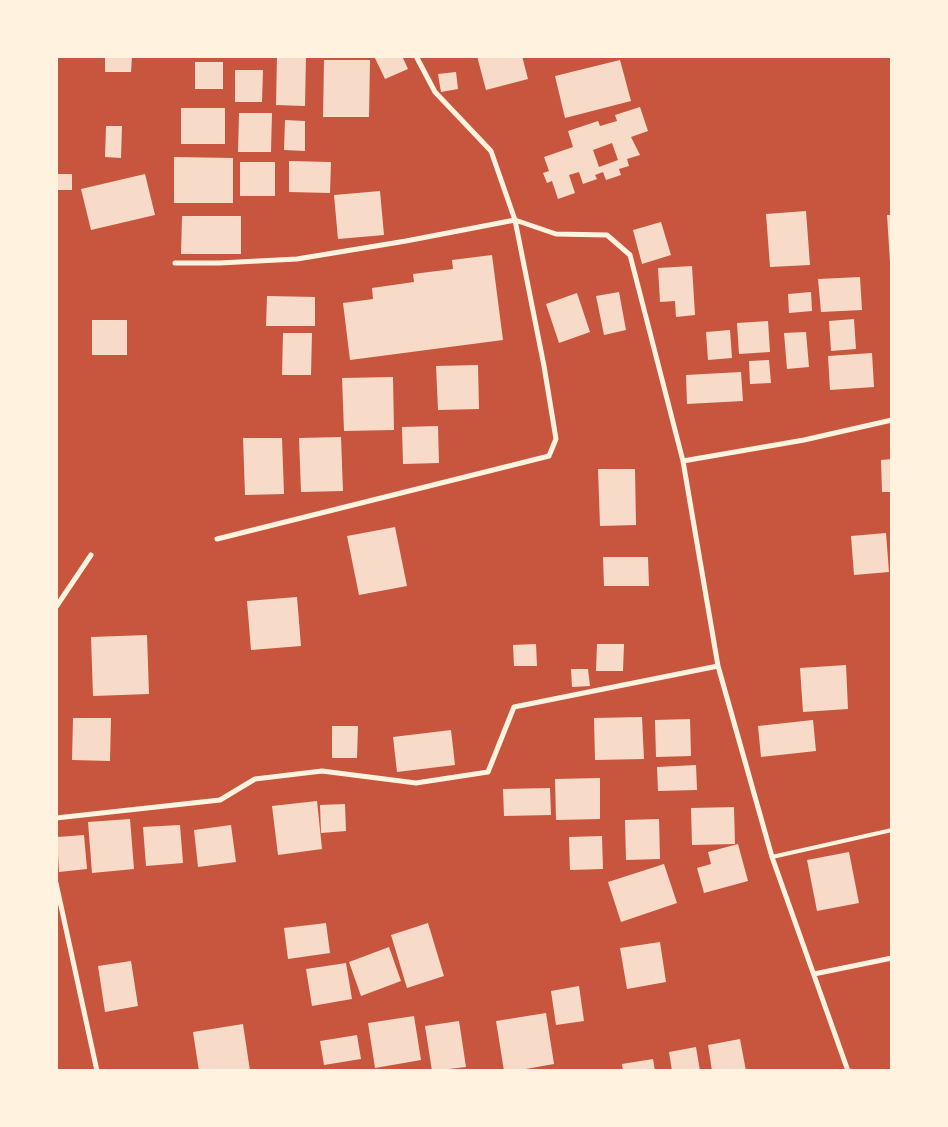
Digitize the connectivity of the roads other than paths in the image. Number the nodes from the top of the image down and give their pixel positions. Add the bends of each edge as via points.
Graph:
1 (416, 56) edge
2 (515, 220) junction
3 (176, 263) dead end
4 (892, 420) edge
5 (683, 461) junction
6 (217, 539) dead end
7 (91, 555) dead end
8 (56, 607) edge
9 (718, 666) junction
10 (56, 818) edge
11 (892, 830) edge
12 (772, 857) junction
13 (56, 883) edge
14 (892, 958) edge
15 (814, 974) junction
16 (97, 1071) edge
17 (848, 1071) edge

1 - 2 street via 435,92 491,151
2 - 3 street via 297,259
2 - 5 street via 556,234 607,235 630,255
2 - 6 street via 556,439 549,456
4 - 5 street via 804,440
5 - 9 street
7 - 8 street
9 - 10 street via 514,707 488,772 416,783 322,771 255,779 220,800
9 - 12 street
11 - 12 lane
12 - 15 street
13 - 16 street
14 - 15 street
15 - 17 street

